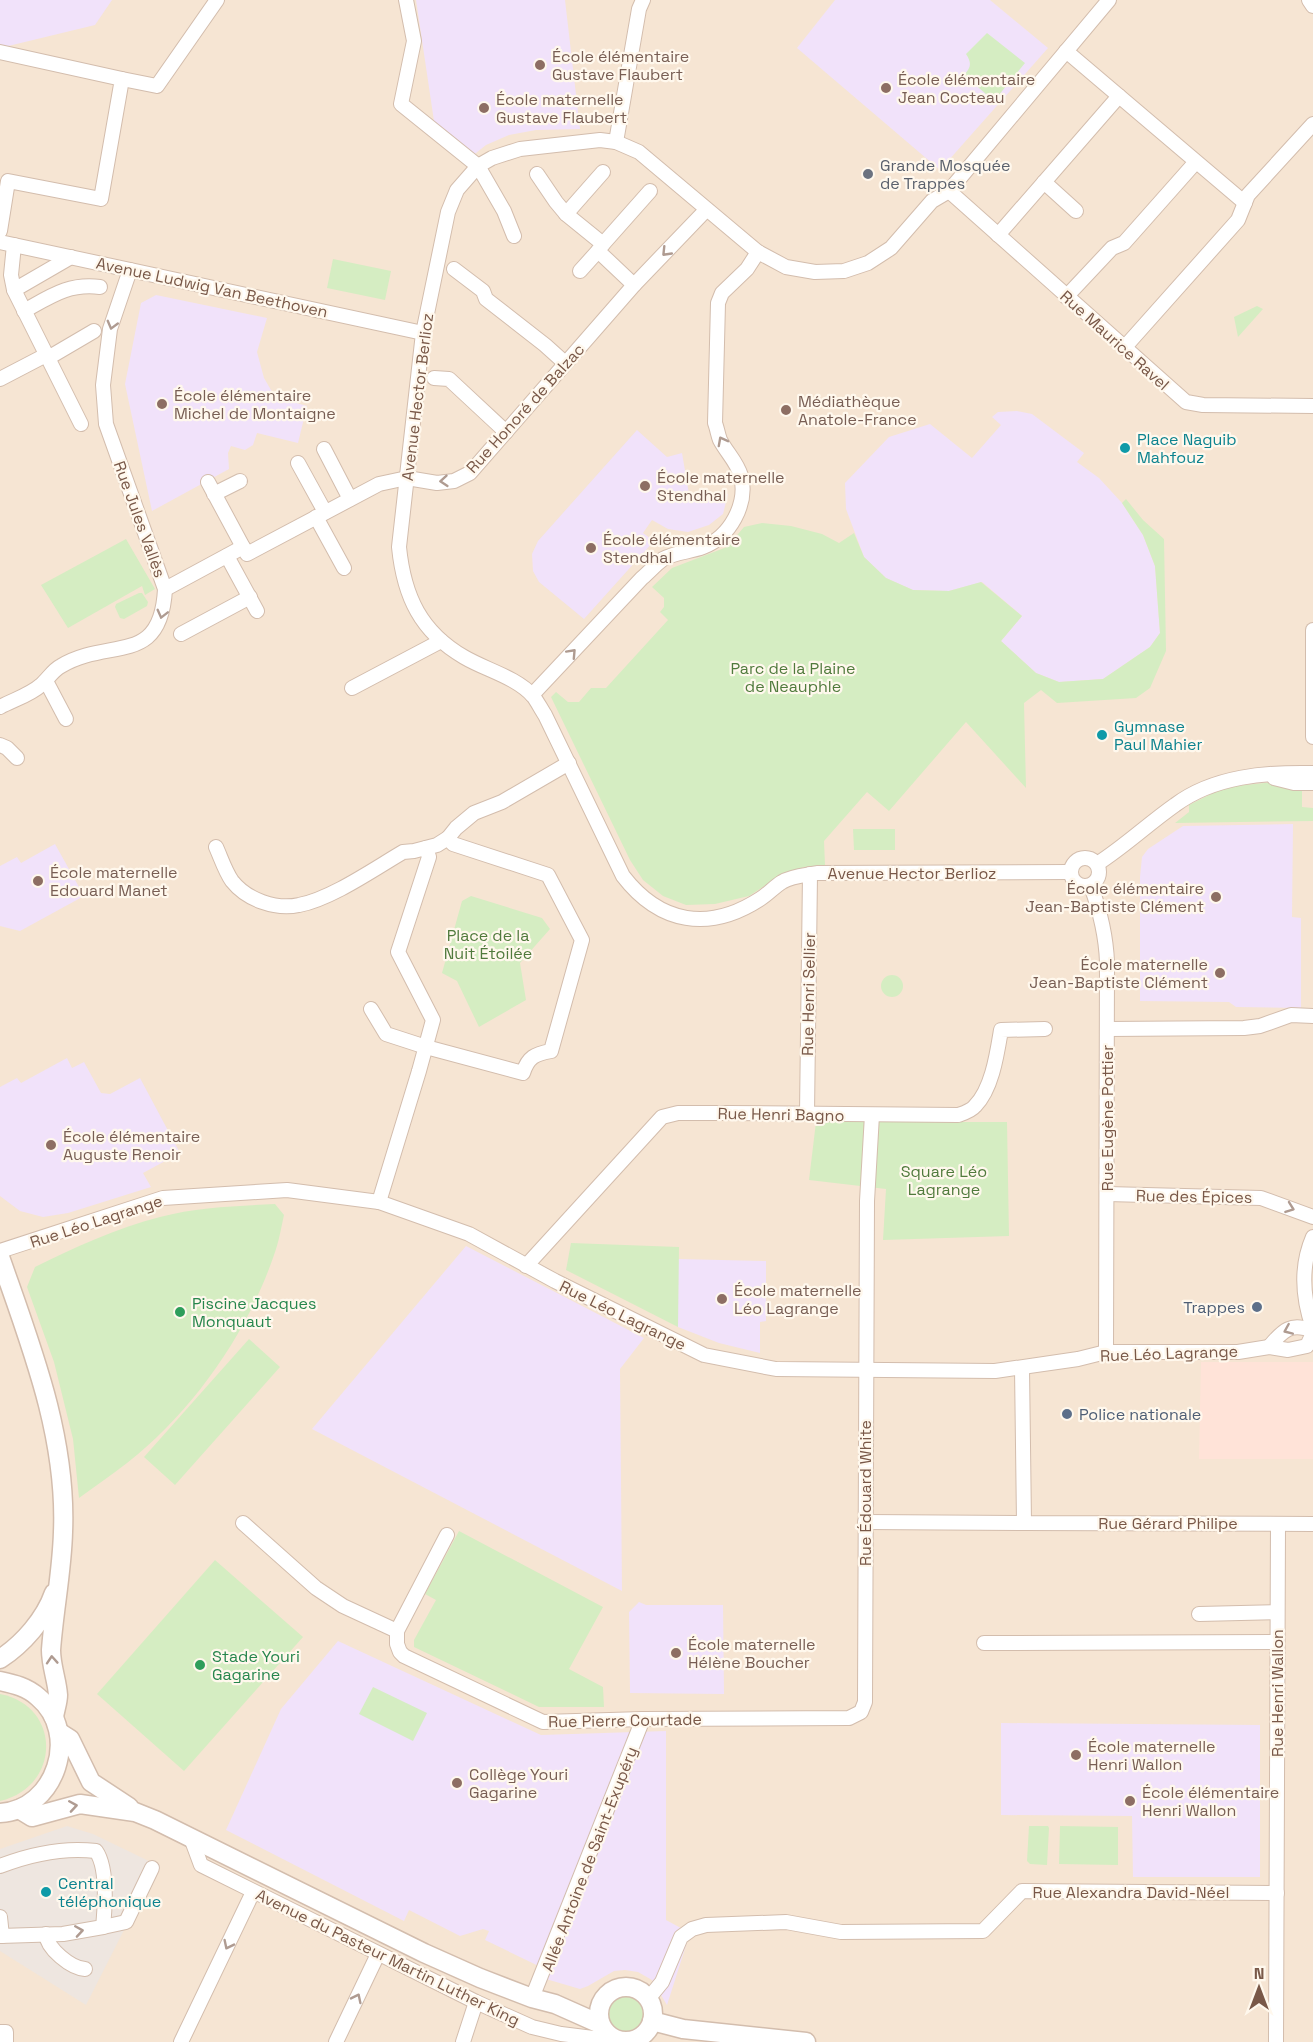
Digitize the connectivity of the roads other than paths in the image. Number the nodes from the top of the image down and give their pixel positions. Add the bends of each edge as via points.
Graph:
1 (217, 0) edge
2 (406, 0) edge
3 (642, 0) edge
4 (1109, 0) edge
5 (1309, 0) edge
6 (1313, 6) edge
7 (1066, 51) junction
8 (0, 52) edge
9 (122, 79) junction
10 (1119, 96) junction
11 (1313, 124) edge
12 (616, 142) junction
13 (1194, 164) dead end
14 (478, 166) junction
15 (603, 172) dead end
16 (537, 174) dead end
17 (4, 179) edge
18 (1044, 182) junction
19 (650, 191) dead end
20 (950, 191) junction
21 (1245, 202) junction
22 (706, 210) junction
23 (1076, 211) dead end
24 (566, 214) junction
25 (0, 231) edge
26 (998, 235) junction
27 (514, 236) dead end
28 (7, 244) edge
29 (600, 247) junction
30 (758, 252) junction
31 (71, 257) junction
32 (454, 268) dead end
33 (130, 270) junction
34 (580, 271) dead end
35 (634, 285) junction
36 (100, 287) dead end
37 (14, 290) junction
38 (1066, 297) junction
39 (24, 311) junction
40 (94, 331) dead end
41 (423, 333) junction
42 (1124, 348) junction
43 (47, 356) junction
44 (566, 363) junction
45 (434, 378) dead end
46 (0, 379) edge
47 (1313, 406) edge
48 (81, 424) dead end
49 (506, 432) junction
50 (324, 449) dead end
51 (298, 463) dead end
52 (407, 478) junction
53 (240, 481) dead end
54 (350, 499) junction
55 (321, 515) junction
56 (243, 547) junction
57 (227, 556) junction
58 (344, 568) dead end
59 (170, 587) dead end
60 (250, 597) junction
61 (257, 611) dead end
62 (1313, 630) edge
63 (181, 634) dead end
64 (441, 641) junction
65 (46, 681) junction
66 (352, 688) dead end
67 (532, 695) junction
68 (0, 707) edge
69 (66, 719) dead end
70 (1313, 737) edge
71 (0, 745) edge
72 (17, 758) dead end
73 (569, 763) junction
74 (1313, 773) edge
75 (1257, 776) junction
76 (1313, 783) edge
77 (448, 838) junction
78 (216, 848) dead end
79 (426, 848) junction
80 (1097, 864) junction
81 (1070, 872) junction
82 (810, 874) junction
83 (1091, 886) junction
84 (371, 1009) dead end
85 (1313, 1016) edge
86 (1045, 1029) dead end
87 (1108, 1029) junction
88 (426, 1047) junction
89 (807, 1114) junction
90 (872, 1115) junction
91 (1107, 1194) junction
92 (379, 1202) junction
93 (1313, 1217) edge
94 (1313, 1237) edge
95 (4, 1252) edge
96 (526, 1266) junction
97 (1313, 1331) edge
98 (1269, 1347) junction
99 (1106, 1352) junction
100 (1022, 1368) junction
101 (865, 1371) junction
102 (865, 1522) junction
103 (243, 1523) dead end
104 (1024, 1523) junction
105 (1278, 1524) junction
106 (1313, 1524) edge
107 (447, 1535) dead end
108 (60, 1574) junction
109 (1277, 1612) junction
110 (865, 1614) joint
111 (1199, 1614) dead end
112 (397, 1631) junction
113 (1277, 1642) junction
114 (984, 1643) dead end
115 (0, 1659) edge
116 (0, 1681) edge
117 (644, 1719) junction
118 (56, 1725) junction
119 (135, 1812) junction
120 (7, 1814) edge
121 (191, 1838) junction
122 (0, 1866) edge
123 (152, 1868) dead end
124 (253, 1892) junction
125 (1277, 1893) junction
126 (0, 1917) edge
127 (103, 1927) junction
128 (46, 1935) junction
129 (1, 1936) edge
130 (378, 1954) junction
131 (85, 1969) dead end
132 (532, 1998) junction
133 (648, 1999) junction
134 (602, 2000) junction
135 (476, 2002) junction
136 (555, 2004) junction
137 (652, 2021) junction
138 (0, 2031) edge
139 (609, 2035) edge
140 (637, 2041) edge
141 (6, 2042) edge
142 (181, 2042) edge
143 (336, 2042) edge
144 (463, 2042) edge
145 (806, 2042) edge
146 (1276, 2042) edge

1 - 9 street via 157,87
2 - 14 street via 414,41 401,104
3 - 12 street
4 - 7 street, Avenue Hector Berlioz
5 - 6 street
7 - 10 street
7 - 20 street, Avenue Hector Berlioz
8 - 9 street
9 - 17 street via 101,199
10 - 18 street
10 - 21 street
11 - 21 street
12 - 14 street, Avenue Hector Berlioz via 600,140 520,149
12 - 22 street, Avenue Hector Berlioz via 639,153
13 - 38 street via 1124,243 1112,248
14 - 27 street
14 - 41 street, Avenue Hector Berlioz via 457,190 448,212
15 - 24 street
16 - 24 street
17 - 25 street
18 - 23 street
18 - 26 street
19 - 29 street
20 - 26 street, Rue Maurice Ravel
20 - 30 street, Avenue Hector Berlioz via 932,201 891,248 868,263 844,271 786,267
21 - 42 street via 1238,220
22 - 30 street, Avenue Hector Berlioz
22 -> 35 street, Rue Honoré de Balzac
24 - 29 street
26 - 38 street, Rue Maurice Ravel
28 - 31 street, Avenue Ludwig Van Beethoven
28 - 37 street
29 - 34 street
29 - 35 street
67 -> 30 street via 662,560 704,547 734,520 741,504 741,475 720,440 715,423 718,303 722,293
31 - 33 street, Avenue Ludwig Van Beethoven
31 - 37 street
32 - 44 street
33 - 41 street, Avenue Ludwig Van Beethoven
33 -> 65 street, Rue Jules Vallès via 110,329 103,385 106,424 165,589 164,607 159,624 139,644 79,657 59,667
35 - 44 street, Rue Honoré de Balzac
36 - 39 street via 83,285 61,291
37 - 39 street
38 - 42 street, Rue Maurice Ravel
39 - 43 street
40 - 43 street
41 - 52 street, Avenue Hector Berlioz
42 - 47 street, Rue Maurice Ravel via 1186,402
43 - 46 street
43 - 48 street
44 - 49 street, Rue Honoré de Balzac
45 - 49 street via 449,379
49 -> 52 street, Rue Honoré de Balzac via 470,473 454,481 437,483
50 - 54 street
51 - 55 street
52 - 54 street via 379,484
52 - 64 street, Avenue Hector Berlioz via 400,566 414,607
53 - 56 street via 211,488
54 - 55 street
55 - 56 street via 247,554
55 - 58 street
56 - 57 street
57 - 59 street
57 - 60 street
60 - 61 street
60 - 63 street
62 - 70 street
64 - 66 street
64 - 67 street, Avenue Hector Berlioz
65 - 68 street, Rue Jules Vallès
65 - 69 street
67 - 73 street, Avenue Hector Berlioz
71 - 72 street
73 - 77 street via 502,802 474,813
73 - 82 street, Avenue Hector Berlioz via 623,876 657,908 708,920 760,899 784,881
74 - 75 street
75 - 76 street
75 - 80 street via 1214,785 1177,803
77 - 79 street
77 - 88 street via 453,844 548,875 582,940 551,1051 527,1060 523,1073
78 - 79 street via 232,881 246,893 258,901 297,906 333,892 403,852
79 - 88 street via 429,857 398,952 433,1020
80 - 81 street via 1081,858
80 - 83 street via 1099,874
81 - 82 street, Avenue Hector Berlioz
81 - 83 street via 1077,884
82 - 89 street, Rue Henri Sellier
83 - 87 street, Rue Eugène Pottier via 1106,944
84 - 88 street via 386,1034
85 - 87 street via 1291,1016 1244,1028
86 - 90 street, Rue Henri Bagno via 1001,1030 995,1064 982,1098 973,1109 958,1115
87 - 91 street, Rue Eugène Pottier
88 - 92 street
89 - 90 street, Rue Henri Bagno
89 - 96 street, Rue Henri Bagno via 678,1113 662,1117
90 - 101 street, Rue Édouard White
91 -> 93 street, Rue des Épices via 1261,1198
91 - 99 street, Rue Eugène Pottier
92 - 95 street, Rue Léo Lagrange via 287,1190 163,1198
92 - 96 street, Rue Léo Lagrange via 470,1234
94 - 97 street via 1304,1279
95 - 108 street via 54,1427 62,1479
96 - 101 street, Rue Léo Lagrange via 704,1355 776,1369
97 -> 98 street via 1300,1326 1281,1332
97 - 98 street, Rue Léo Lagrange via 1307,1346 1288,1350
98 - 99 street, Rue Léo Lagrange via 1238,1352
99 - 100 street, Rue Léo Lagrange
100 - 101 street, Rue Léo Lagrange
100 - 104 street
101 - 102 street, Rue Édouard White
102 - 104 street, Rue Gérard Philipe
102 - 110 street, Rue Édouard White
103 - 112 street via 316,1588 343,1606
104 - 105 street, Rue Gérard Philipe
105 - 106 street, Rue Gérard Philipe
105 - 109 street, Rue Henri Wallon
107 - 112 street
108 - 115 street via 49,1606 26,1639
118 -> 108 street via 58,1697 51,1652
109 - 111 street
109 - 113 street, Rue Henri Wallon
110 - 117 street, Rue Pierre Courtade via 865,1702 861,1712 849,1718
112 - 117 street, Rue Pierre Courtade via 399,1652 404,1656 543,1722
113 - 114 street
113 - 125 street, Rue Henri Wallon
116 - 118 street, Avenue du Pasteur Martin Luther King via 19,1685 39,1698
117 - 132 street, Allée Antoine de Saint-Exupéry
118 - 119 street, Avenue du Pasteur Martin Luther King via 70,1739 92,1782
118 - 120 street via 60,1751 48,1786 35,1799
120 -> 119 street, Avenue du Pasteur Martin Luther King via 32,1817 80,1804
119 - 121 street, Avenue du Pasteur Martin Luther King
121 - 124 street, Avenue du Pasteur Martin Luther King via 201,1865
121 - 132 street, Avenue du Pasteur Martin Luther King via 424,1953
122 - 127 street via 38,1853 76,1848 96,1851 101,1858 104,1881
123 - 127 street via 126,1922
124 - 130 street, Avenue du Pasteur Martin Luther King
124 -> 142 street
125 - 133 street, Rue Alexandra David-Néel via 1022,1891 983,1931 841,1932 786,1922 706,1926 681,1937 662,1982
125 - 146 street, Rue Henri Wallon
126 - 129 street
128 -> 127 street
128 - 129 street
128 - 131 street via 52,1947 77,1969
130 - 135 street, Avenue du Pasteur Martin Luther King
143 -> 130 street
132 - 136 street, Avenue du Pasteur Martin Luther King
133 - 134 street, Avenue du Pasteur Martin Luther King via 629,1987 614,1990
133 - 137 street
134 - 136 street, Avenue du Pasteur Martin Luther King
134 - 139 street via 598,2016
135 - 139 street, Avenue du Pasteur Martin Luther King via 532,2027 593,2038
135 - 144 street
136 - 139 street, Avenue du Pasteur Martin Luther King
137 - 140 street, Avenue du Pasteur Martin Luther King
137 - 145 street via 684,2029
138 - 141 street via 6,2031
139 - 140 street, Avenue du Pasteur Martin Luther King via 625,2042

